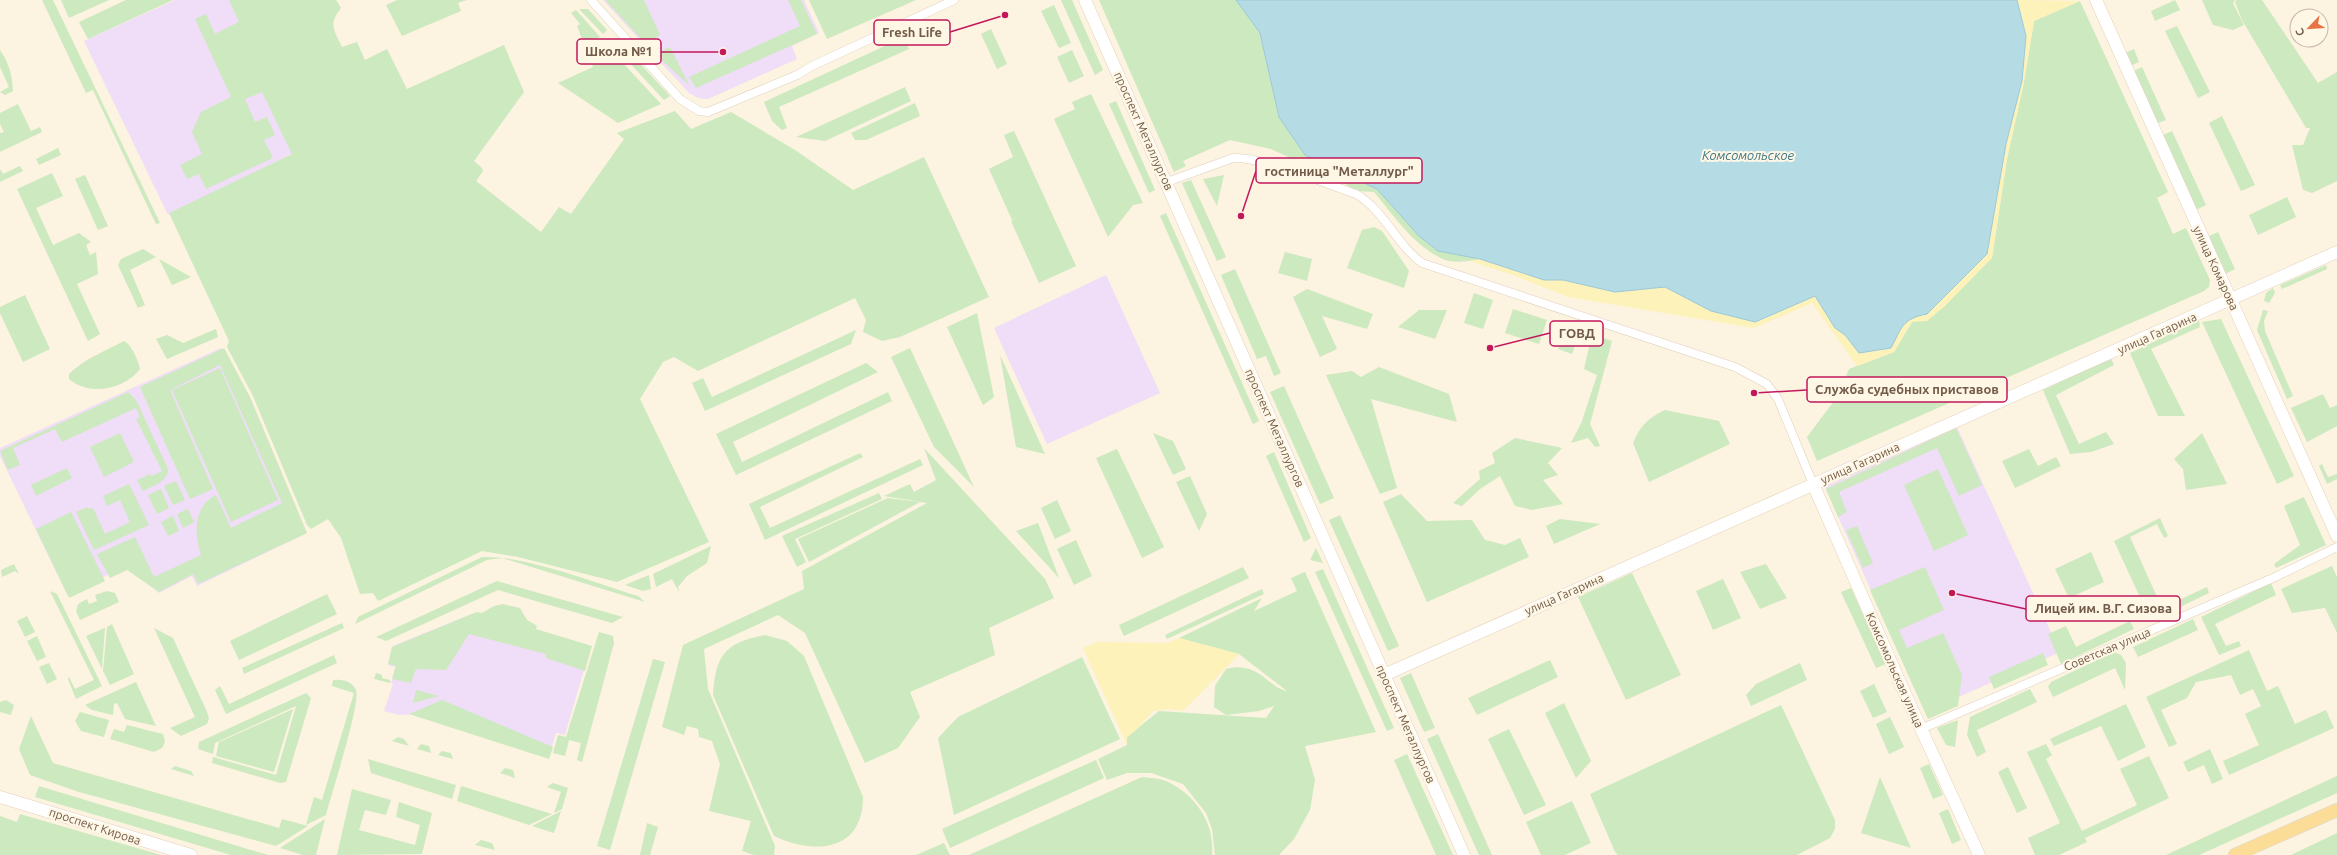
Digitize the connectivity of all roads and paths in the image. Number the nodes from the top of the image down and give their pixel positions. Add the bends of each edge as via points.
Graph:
1 (591, 0) edge
2 (954, 0) edge
3 (1085, 0) edge
4 (2096, 0) edge
5 (1167, 182) junction
6 (2337, 252) edge
7 (2230, 300) junction
8 (1813, 484) junction
9 (2337, 536) edge
10 (2337, 548) edge
11 (1384, 675) junction
12 (1921, 729) junction
13 (0, 797) edge
14 (2337, 810) edge
15 (191, 855) edge
16 (1464, 855) edge
17 (1979, 855) edge
18 (2235, 855) edge

1 - 2 street via 680,99 703,112 717,110 797,75
3 - 5 main road, проспект Металлургов
4 - 7 main road, улица Комарова
5 - 8 street via 1233,158 1260,162 1356,194 1369,201 1406,250 1422,264 1735,367 1767,384 1778,399
5 - 11 main road, проспект Металлургов
6 - 7 main road, улица Гагарина
7 - 8 main road, улица Гагарина
7 - 9 main road, улица Комарова
8 - 11 main road, улица Гагарина
8 - 12 main road, Комсомольская улица
10 - 12 street, Советская улица
11 - 16 main road, проспект Металлургов
12 - 17 main road, Комсомольская улица
13 - 15 main road, проспект Кирова
14 - 18 main road

